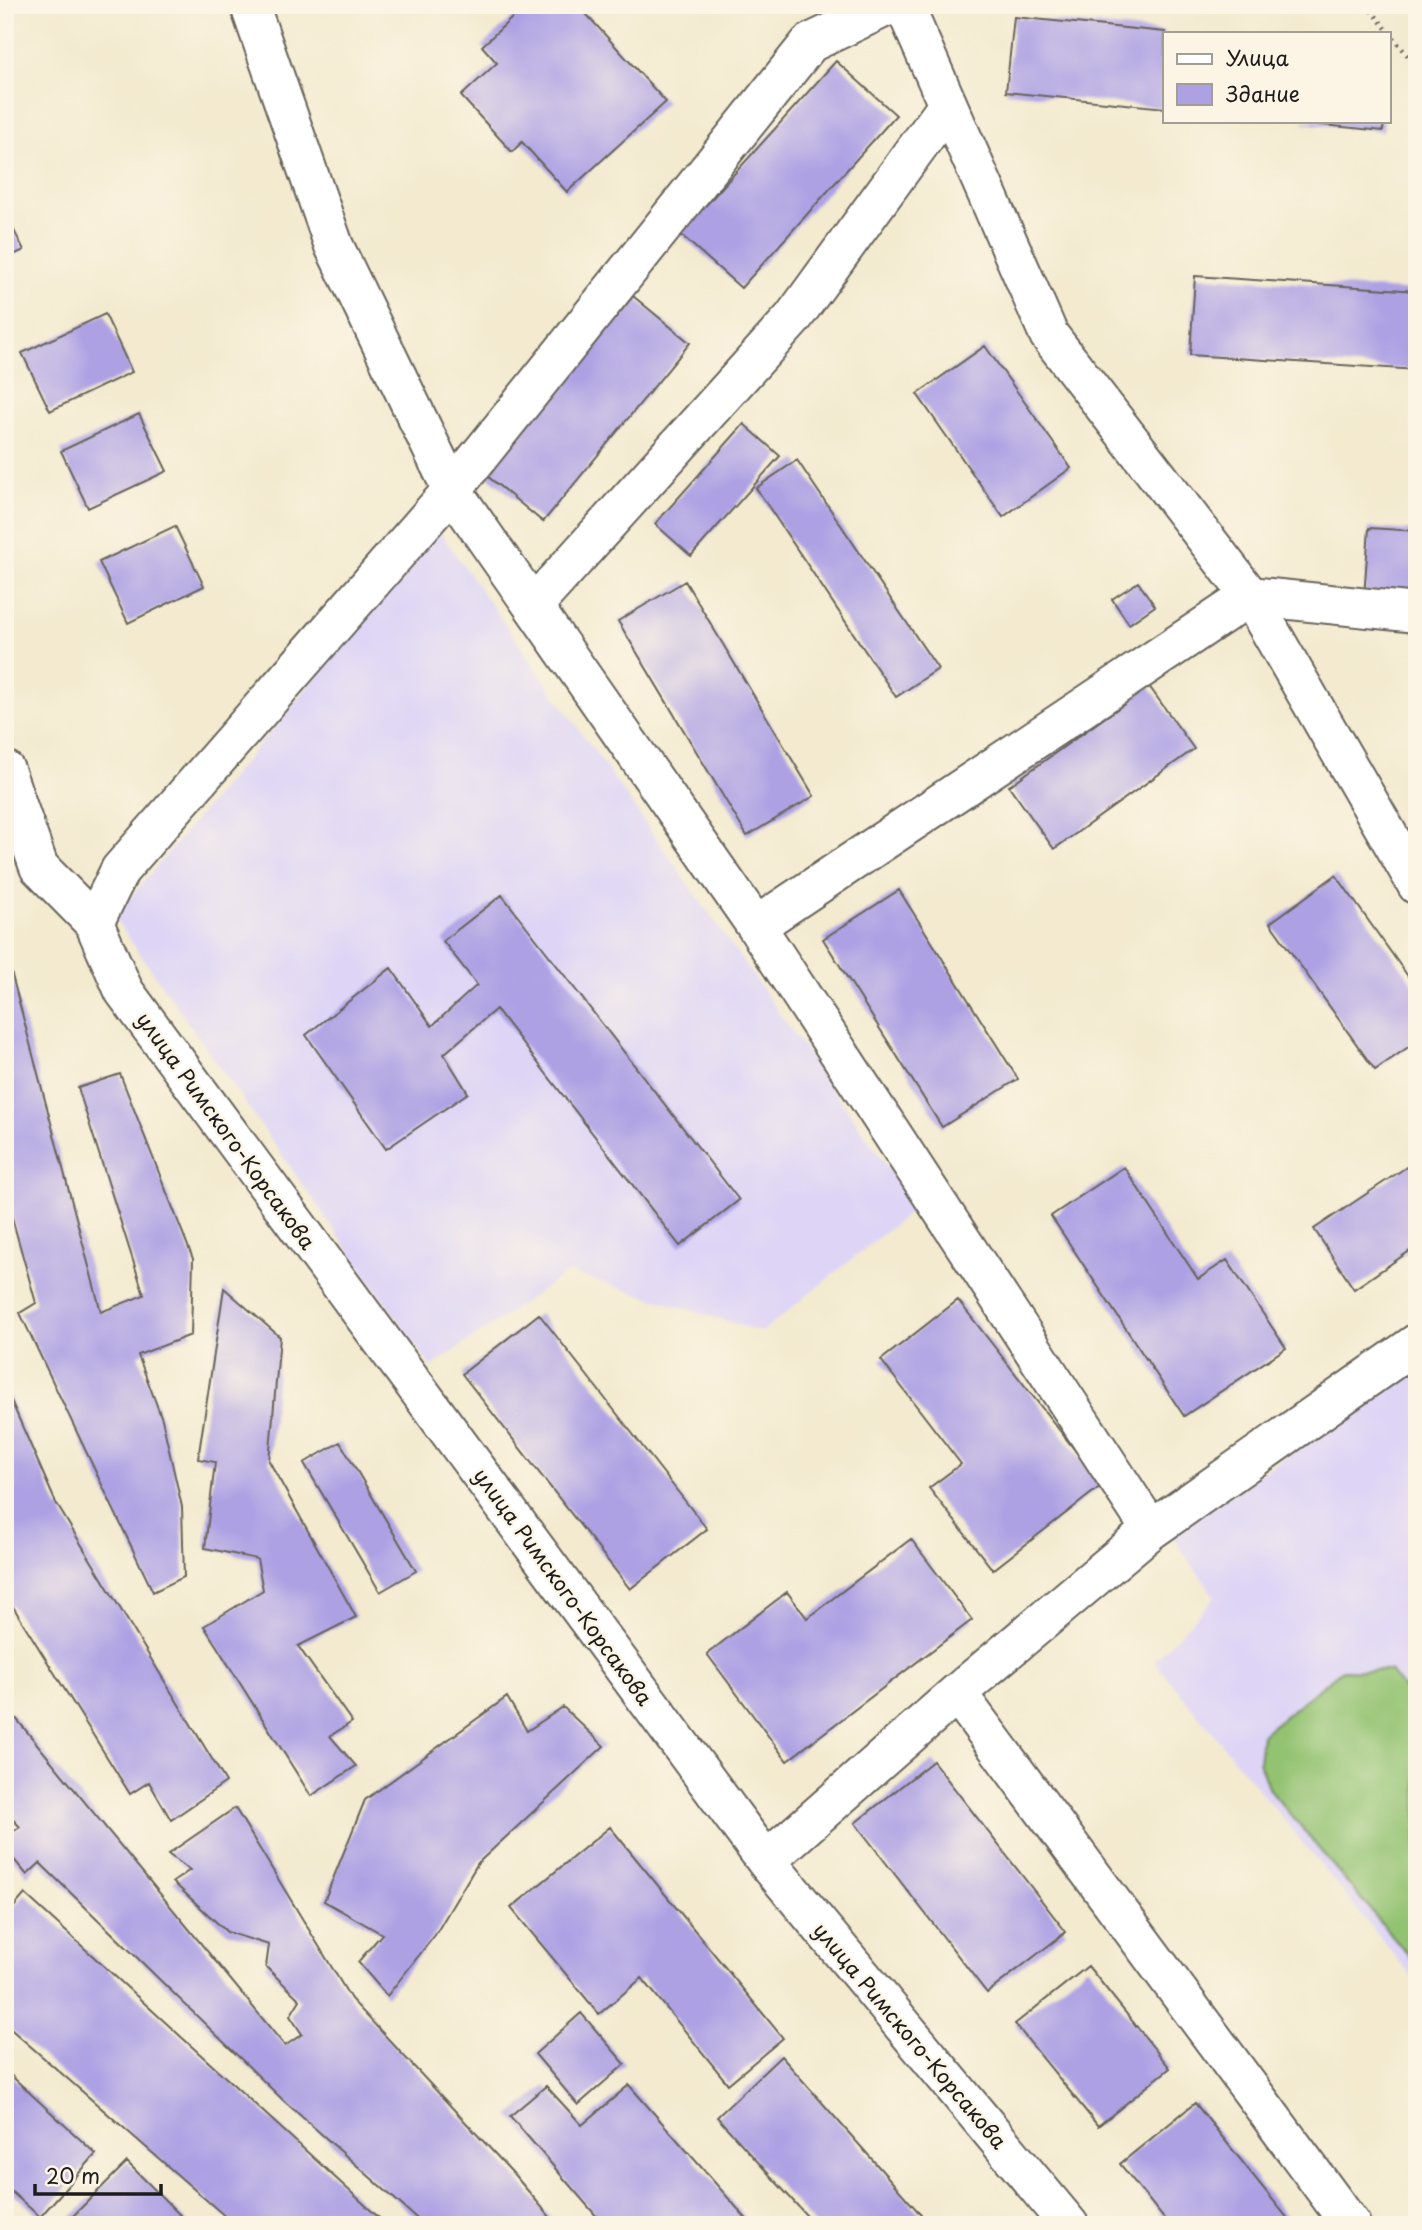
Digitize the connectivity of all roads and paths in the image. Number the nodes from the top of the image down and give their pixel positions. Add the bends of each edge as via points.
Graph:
1 (890, 5) edge
2 (904, 5) edge
3 (1367, 5) edge
4 (252, 12) dead end
5 (1388, 32) edge
6 (1390, 34) edge
7 (1417, 68) edge
8 (948, 105) junction
9 (452, 490) junction
10 (1250, 596) junction
11 (533, 606) junction
12 (1417, 612) edge
13 (5, 770) edge
14 (1404, 840) edge
15 (1417, 885) edge
16 (94, 923) junction
17 (756, 926) junction
18 (1417, 1343) edge
19 (1151, 1530) junction
20 (957, 1693) junction
21 (766, 1861) junction
22 (1069, 2225) edge
23 (1351, 2225) edge

1 - 9 street via 810,43
2 - 8 street
3 - 5 path
4 - 9 street via 334,246
6 - 7 path
8 - 10 street via 1049,335
8 - 11 street via 793,317
9 - 11 street
9 - 16 street via 120,870
10 - 12 street
10 - 14 street
10 - 17 street
11 - 17 street
13 - 16 street via 39,867
14 - 15 street
16 - 21 street, улица Римского-Корсакова via 124,991
17 - 19 street
18 - 19 street
19 - 20 street
20 - 21 street
20 - 23 street
21 - 22 street, улица Римского-Корсакова

